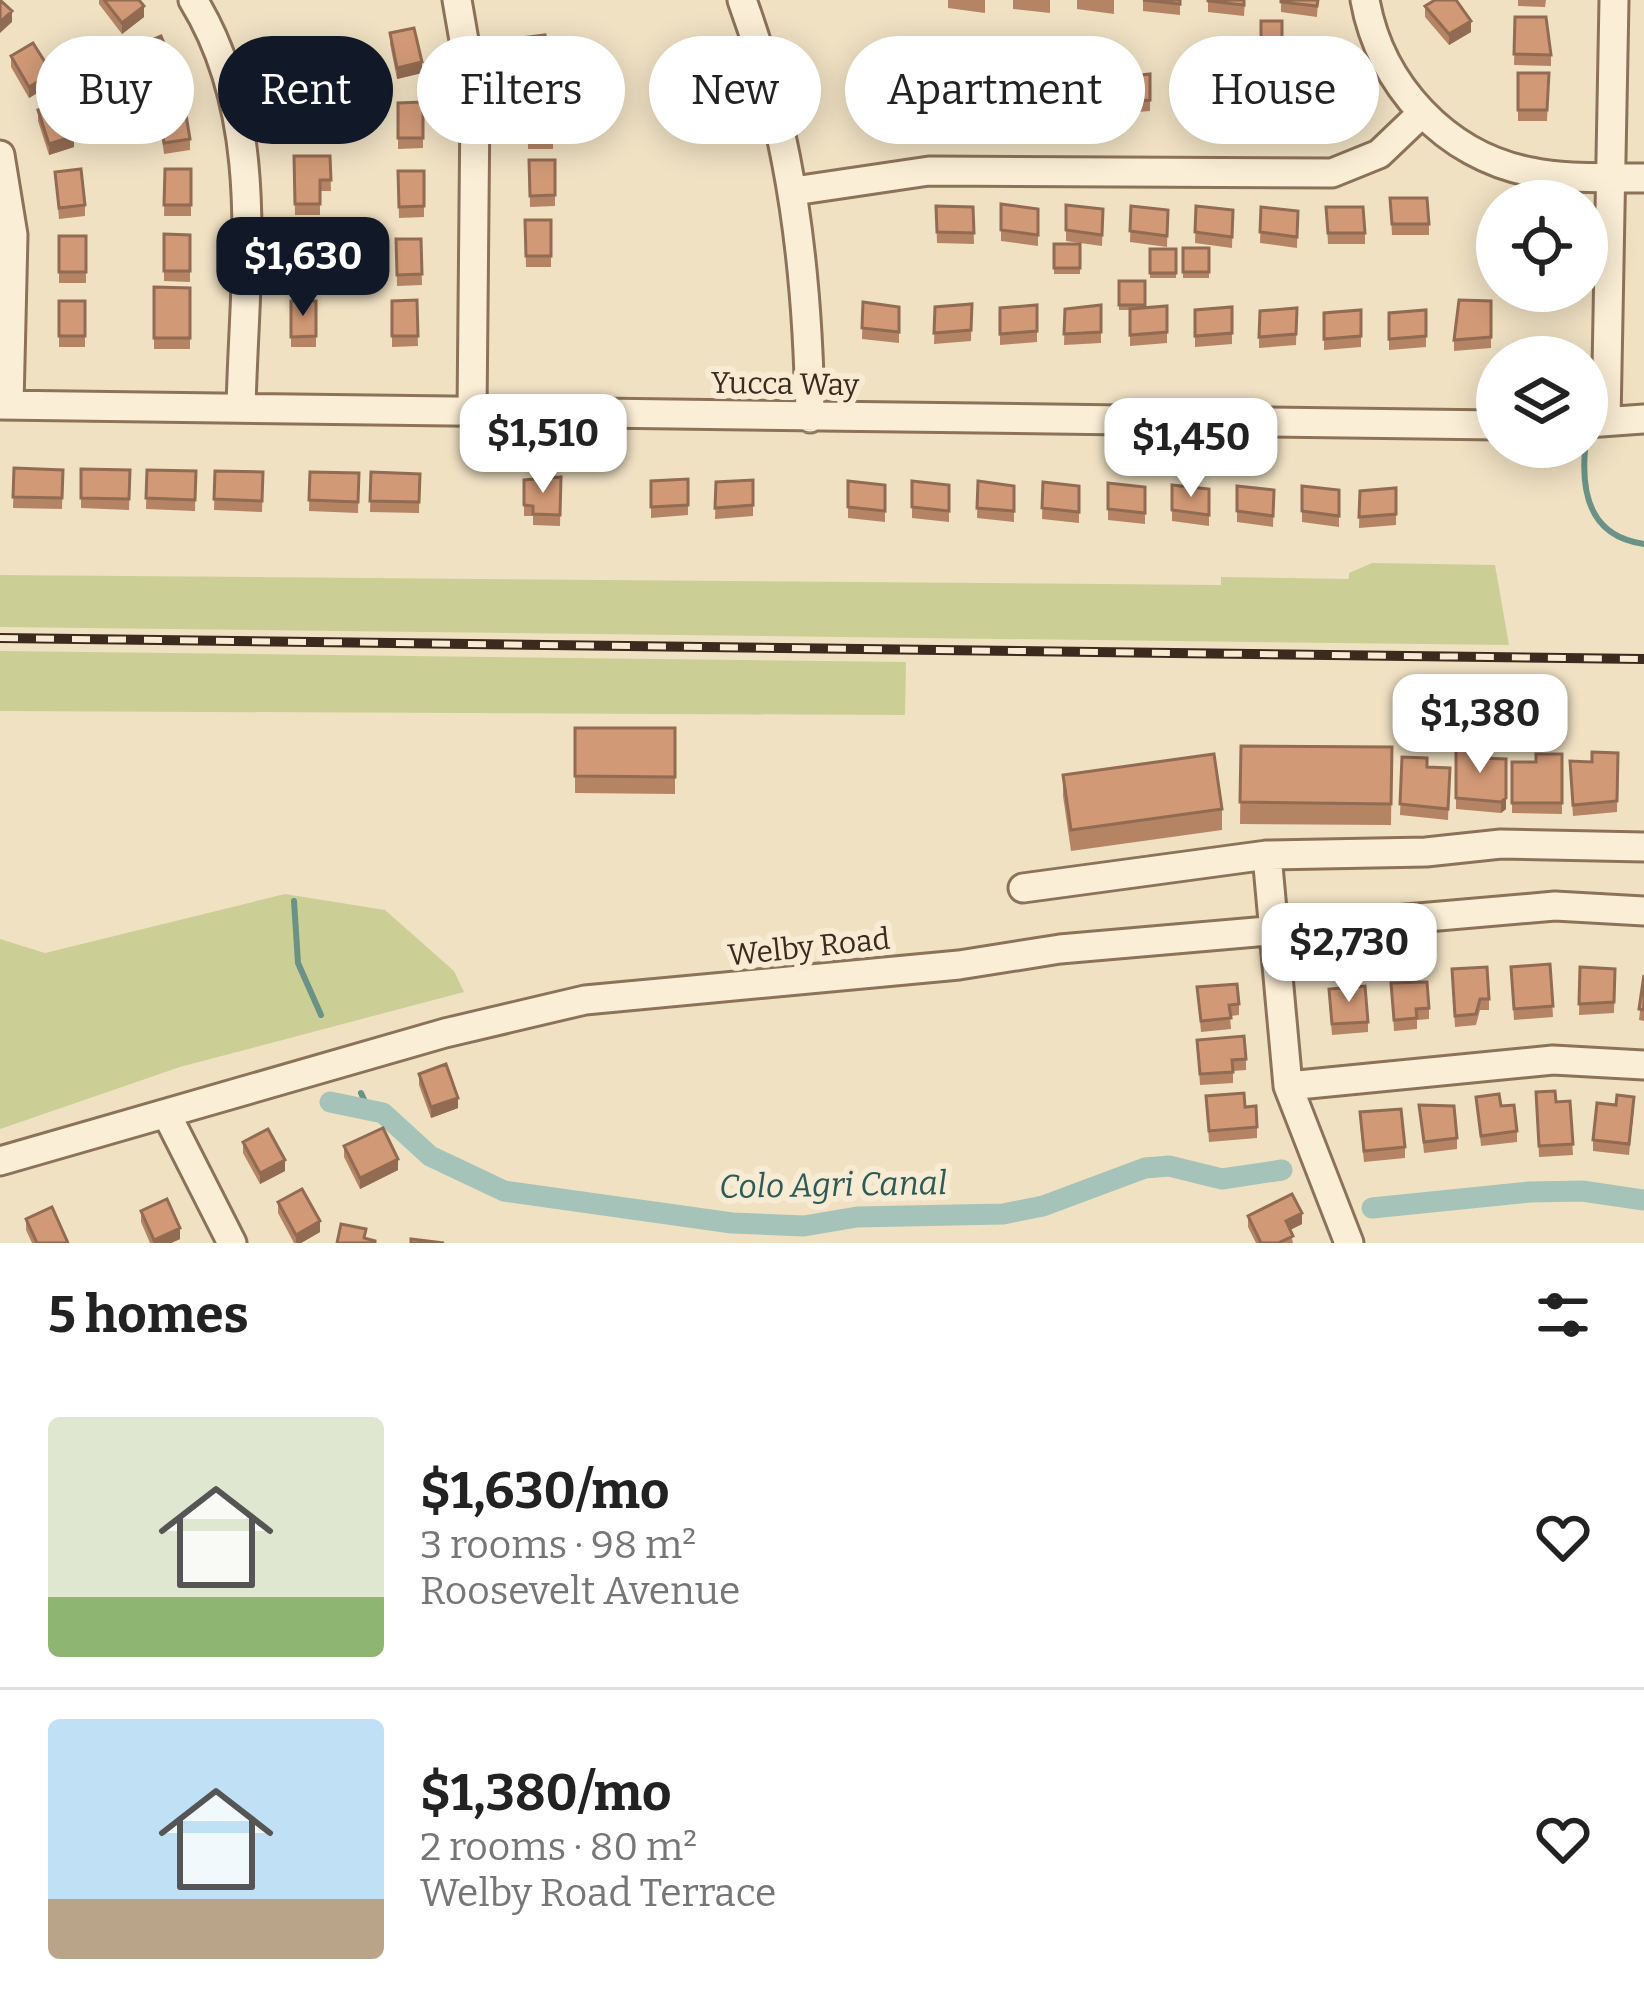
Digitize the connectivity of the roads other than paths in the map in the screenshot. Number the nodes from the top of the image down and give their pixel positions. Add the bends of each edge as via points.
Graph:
1 (193, 0) edge
2 (457, 0) edge
3 (742, 0) edge
4 (1366, 0) edge
5 (1614, 0) edge
6 (1422, 113) junction
7 (0, 155) edge
8 (1609, 178) junction
9 (1644, 178) edge
10 (794, 191) junction
11 (1601, 336) edge
12 (5, 405) edge
13 (241, 408) junction
14 (472, 413) junction
15 (810, 418) junction
16 (1644, 419) edge
17 (1608, 421) edge
18 (1476, 425) edge
19 (1644, 847) edge
20 (1267, 855) junction
21 (1023, 888) dead end
22 (1644, 911) edge
23 (1274, 931) junction
24 (1644, 1065) edge
25 (1288, 1086) junction
26 (167, 1114) junction
27 (0, 1161) edge
28 (232, 1243) edge
29 (1349, 1243) edge

1 - 13 street via 227,66 240,113
2 - 14 street via 476,104
3 - 10 street
4 - 6 street via 1386,62
5 - 8 street
6 - 8 street via 1498,164
6 - 10 street via 1379,154 1332,172 929,171
7 - 12 street via 14,236
8 - 9 street
8 - 11 street
10 - 15 street via 809,315
12 - 13 street, Yucca Way
13 - 14 street, Yucca Way
14 - 15 street, Yucca Way
15 - 18 street, Yucca Way
16 - 17 street
19 - 20 street via 1501,844
20 - 21 street
20 - 23 street
22 - 23 street, Welby Road via 1555,906
23 - 25 street
23 - 26 street, Welby Road via 585,1000
24 - 25 street via 1553,1060
25 - 29 street
26 - 27 street, Welby Road
26 - 28 street

